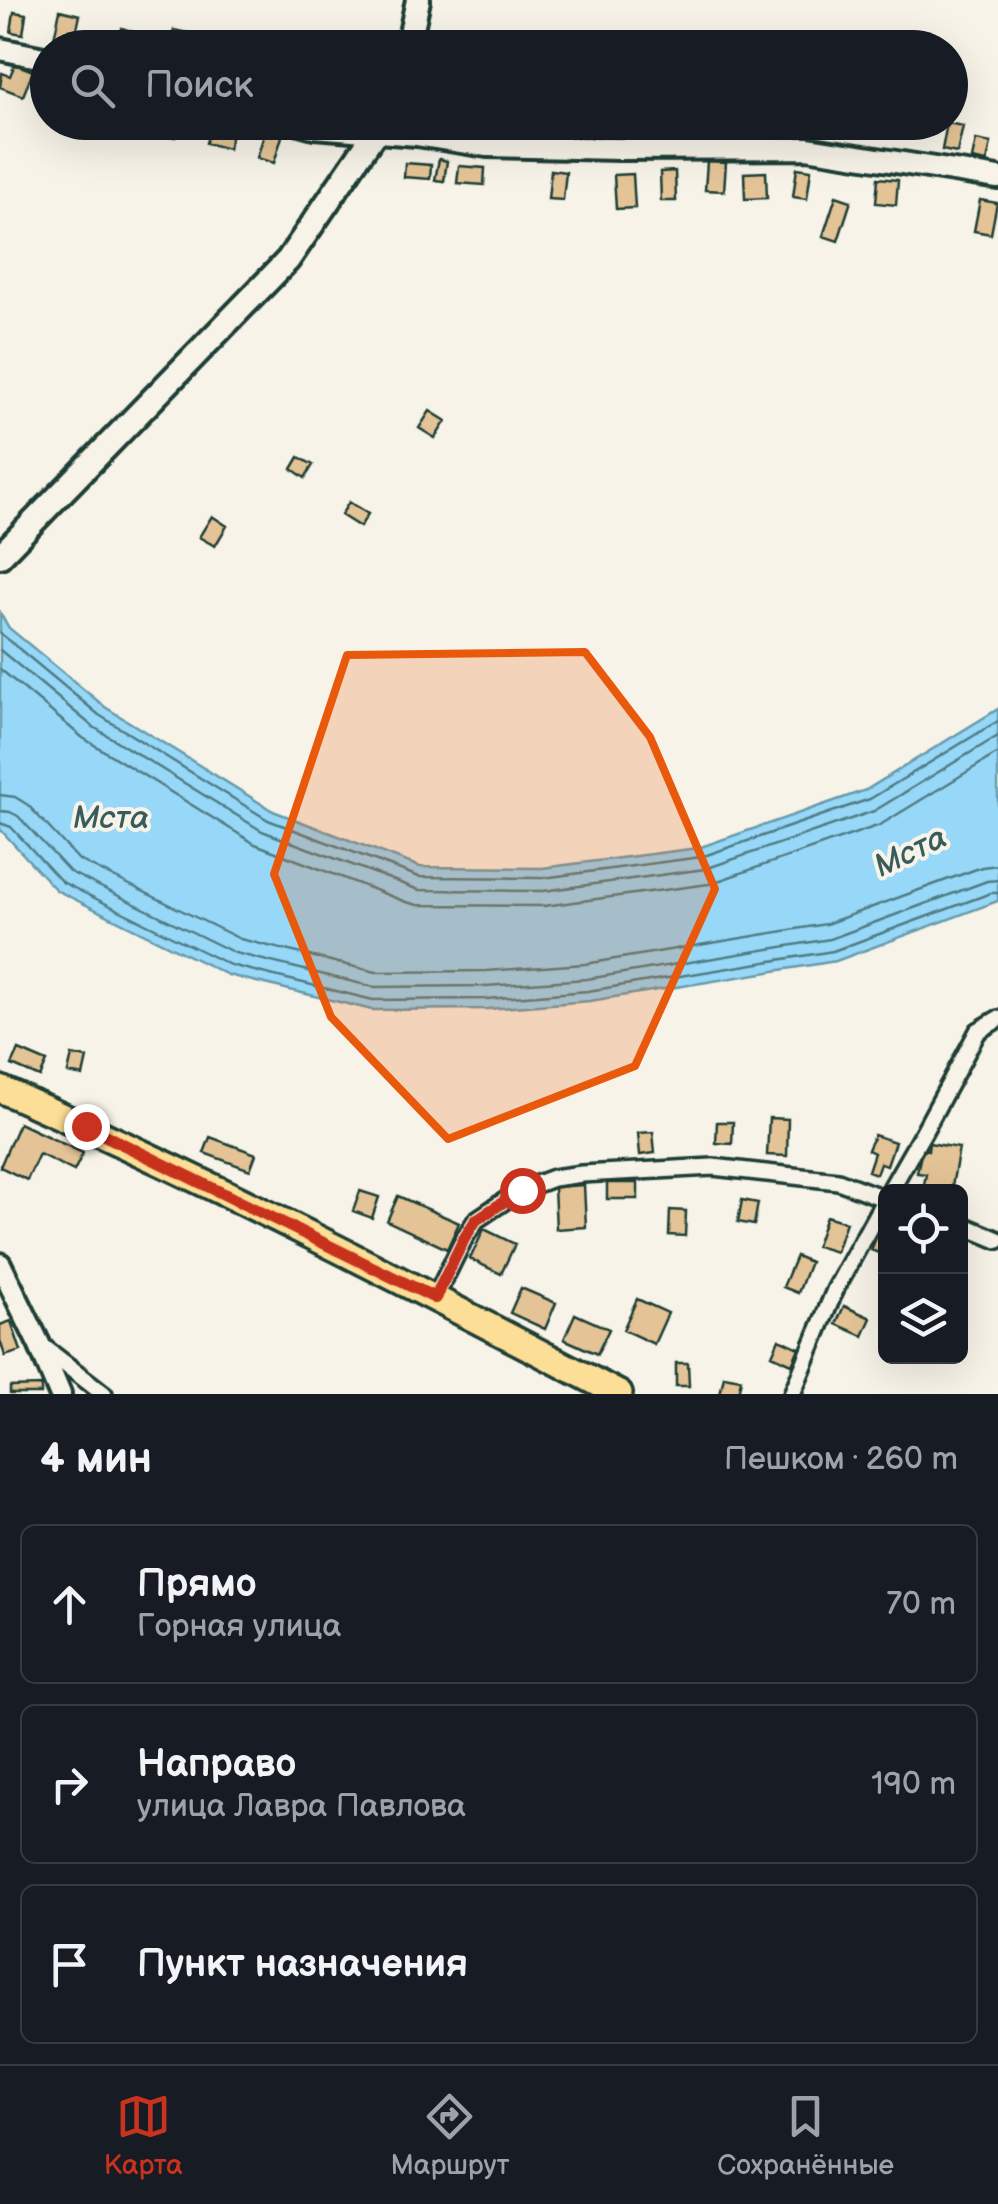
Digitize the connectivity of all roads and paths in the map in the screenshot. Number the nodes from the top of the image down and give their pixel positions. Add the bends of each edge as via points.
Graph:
1 (418, 0) edge
2 (412, 30) edge
3 (0, 49) edge
4 (30, 55) edge
5 (369, 140) edge
6 (452, 140) edge
7 (998, 178) edge
8 (7, 548) edge
9 (998, 1018) edge
10 (0, 1089) edge
11 (893, 1184) edge
12 (878, 1194) edge
13 (878, 1211) edge
14 (968, 1227) edge
15 (998, 1240) edge
16 (0, 1264) edge
17 (435, 1298) junction
18 (39, 1344) junction
19 (60, 1394) edge
20 (104, 1394) edge
21 (619, 1394) edge
22 (792, 1394) edge

1 - 2 main road
3 - 4 street
5 - 8 main road via 288,260
6 - 7 street via 619,149 806,148
9 - 11 street via 978,1031
10 - 17 main road
12 - 17 street via 838,1181 714,1166 553,1178 476,1220
13 - 22 street
14 - 15 street
16 - 18 street
17 - 21 main road
18 - 19 street
18 - 20 street

